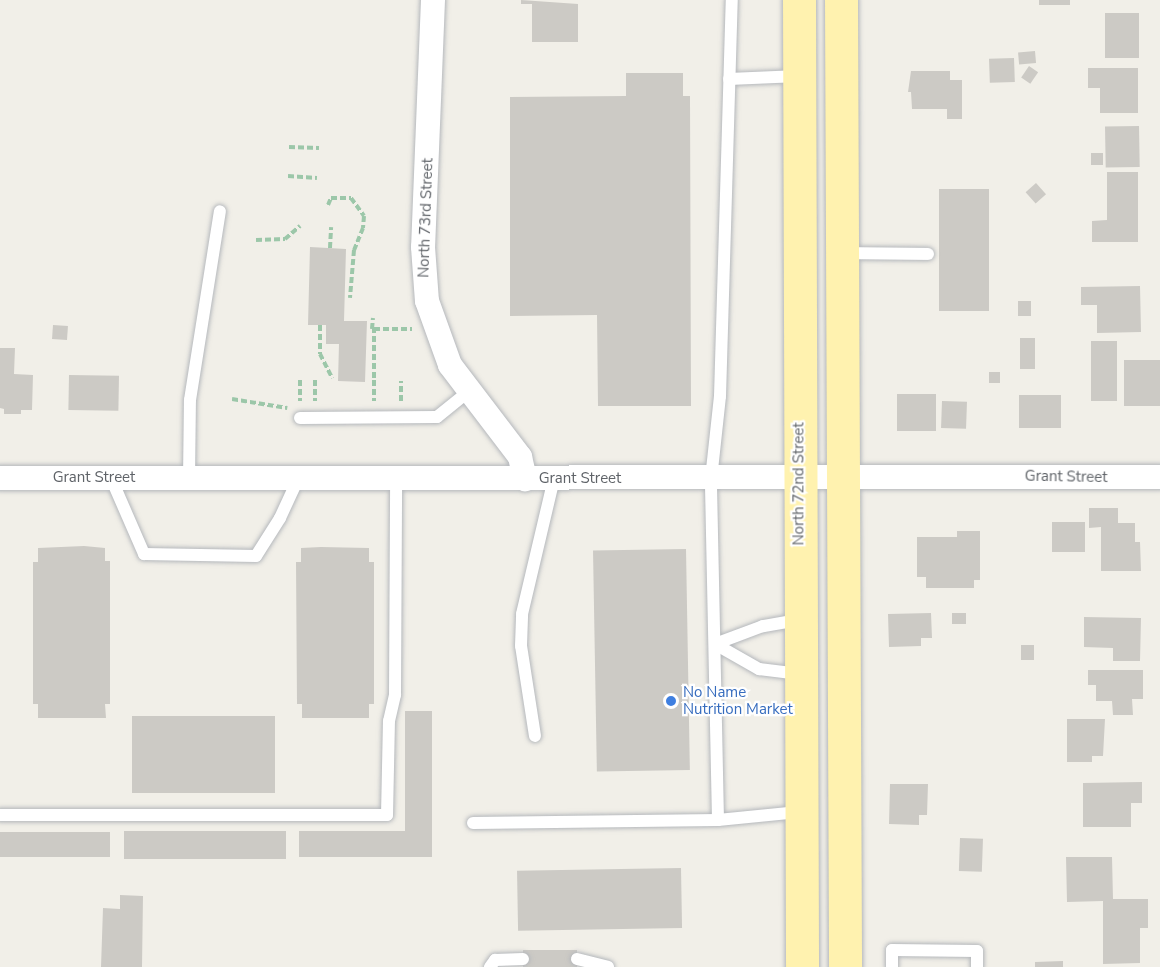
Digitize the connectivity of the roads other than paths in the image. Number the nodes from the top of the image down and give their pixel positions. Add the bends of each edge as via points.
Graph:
1 (433, 0) edge
2 (732, 0) edge
3 (799, 0) edge
4 (842, 0) edge
5 (799, 76) junction
6 (729, 79) junction
7 (220, 211) dead end
8 (843, 253) junction
9 (928, 254) dead end
10 (468, 392) junction
11 (297, 414) road end
12 (844, 476) junction
13 (1160, 477) edge
14 (0, 478) edge
15 (111, 478) junction
16 (189, 478) junction
17 (298, 479) junction
18 (396, 479) junction
19 (525, 479) junction
20 (554, 479) junction
21 (711, 479) junction
22 (799, 479) junction
23 (800, 619) junction
24 (715, 645) junction
25 (800, 674) junction
26 (535, 736) dead end
27 (801, 812) junction
28 (0, 814) edge
29 (718, 820) junction
30 (473, 823) dead end
31 (523, 959) dead end
32 (577, 959) dead end
33 (490, 967) edge
34 (608, 967) edge
35 (802, 967) edge
36 (845, 967) edge
37 (891, 967) edge
38 (977, 967) edge

1 - 10 street, North 73rd Street via 424,283 439,342
2 - 6 lane
3 - 5 main road, North 72nd Street
4 - 8 main road
5 - 6 lane
5 - 22 main road, North 72nd Street
6 - 21 lane via 720,396
7 - 16 lane via 190,400
8 - 9 lane
8 - 12 main road
10 - 11 lane via 437,417
10 - 19 street, North 73rd Street via 520,457
12 - 13 street, Grant Street
12 - 22 street, Grant Street
12 - 36 main road
14 - 15 street, Grant Street
15 - 16 street, Grant Street
15 - 17 lane via 144,554 256,556
16 - 17 street, Grant Street
17 - 18 street, Grant Street
18 - 19 street, Grant Street
18 - 28 lane via 395,696 389,722 387,814
19 - 20 street, Grant Street
20 - 21 street, Grant Street
20 - 26 lane via 522,614 521,646
21 - 22 street, Grant Street
21 - 24 lane
22 - 23 main road, North 72nd Street
23 - 24 lane via 763,626
23 - 25 main road, North 72nd Street
24 - 25 lane via 759,669
24 - 29 lane
25 - 27 main road, North 72nd Street
27 - 29 lane
27 - 35 main road, North 72nd Street
29 - 30 lane
31 - 33 lane via 495,960
32 - 34 lane
37 - 38 lane via 892,950 977,951

